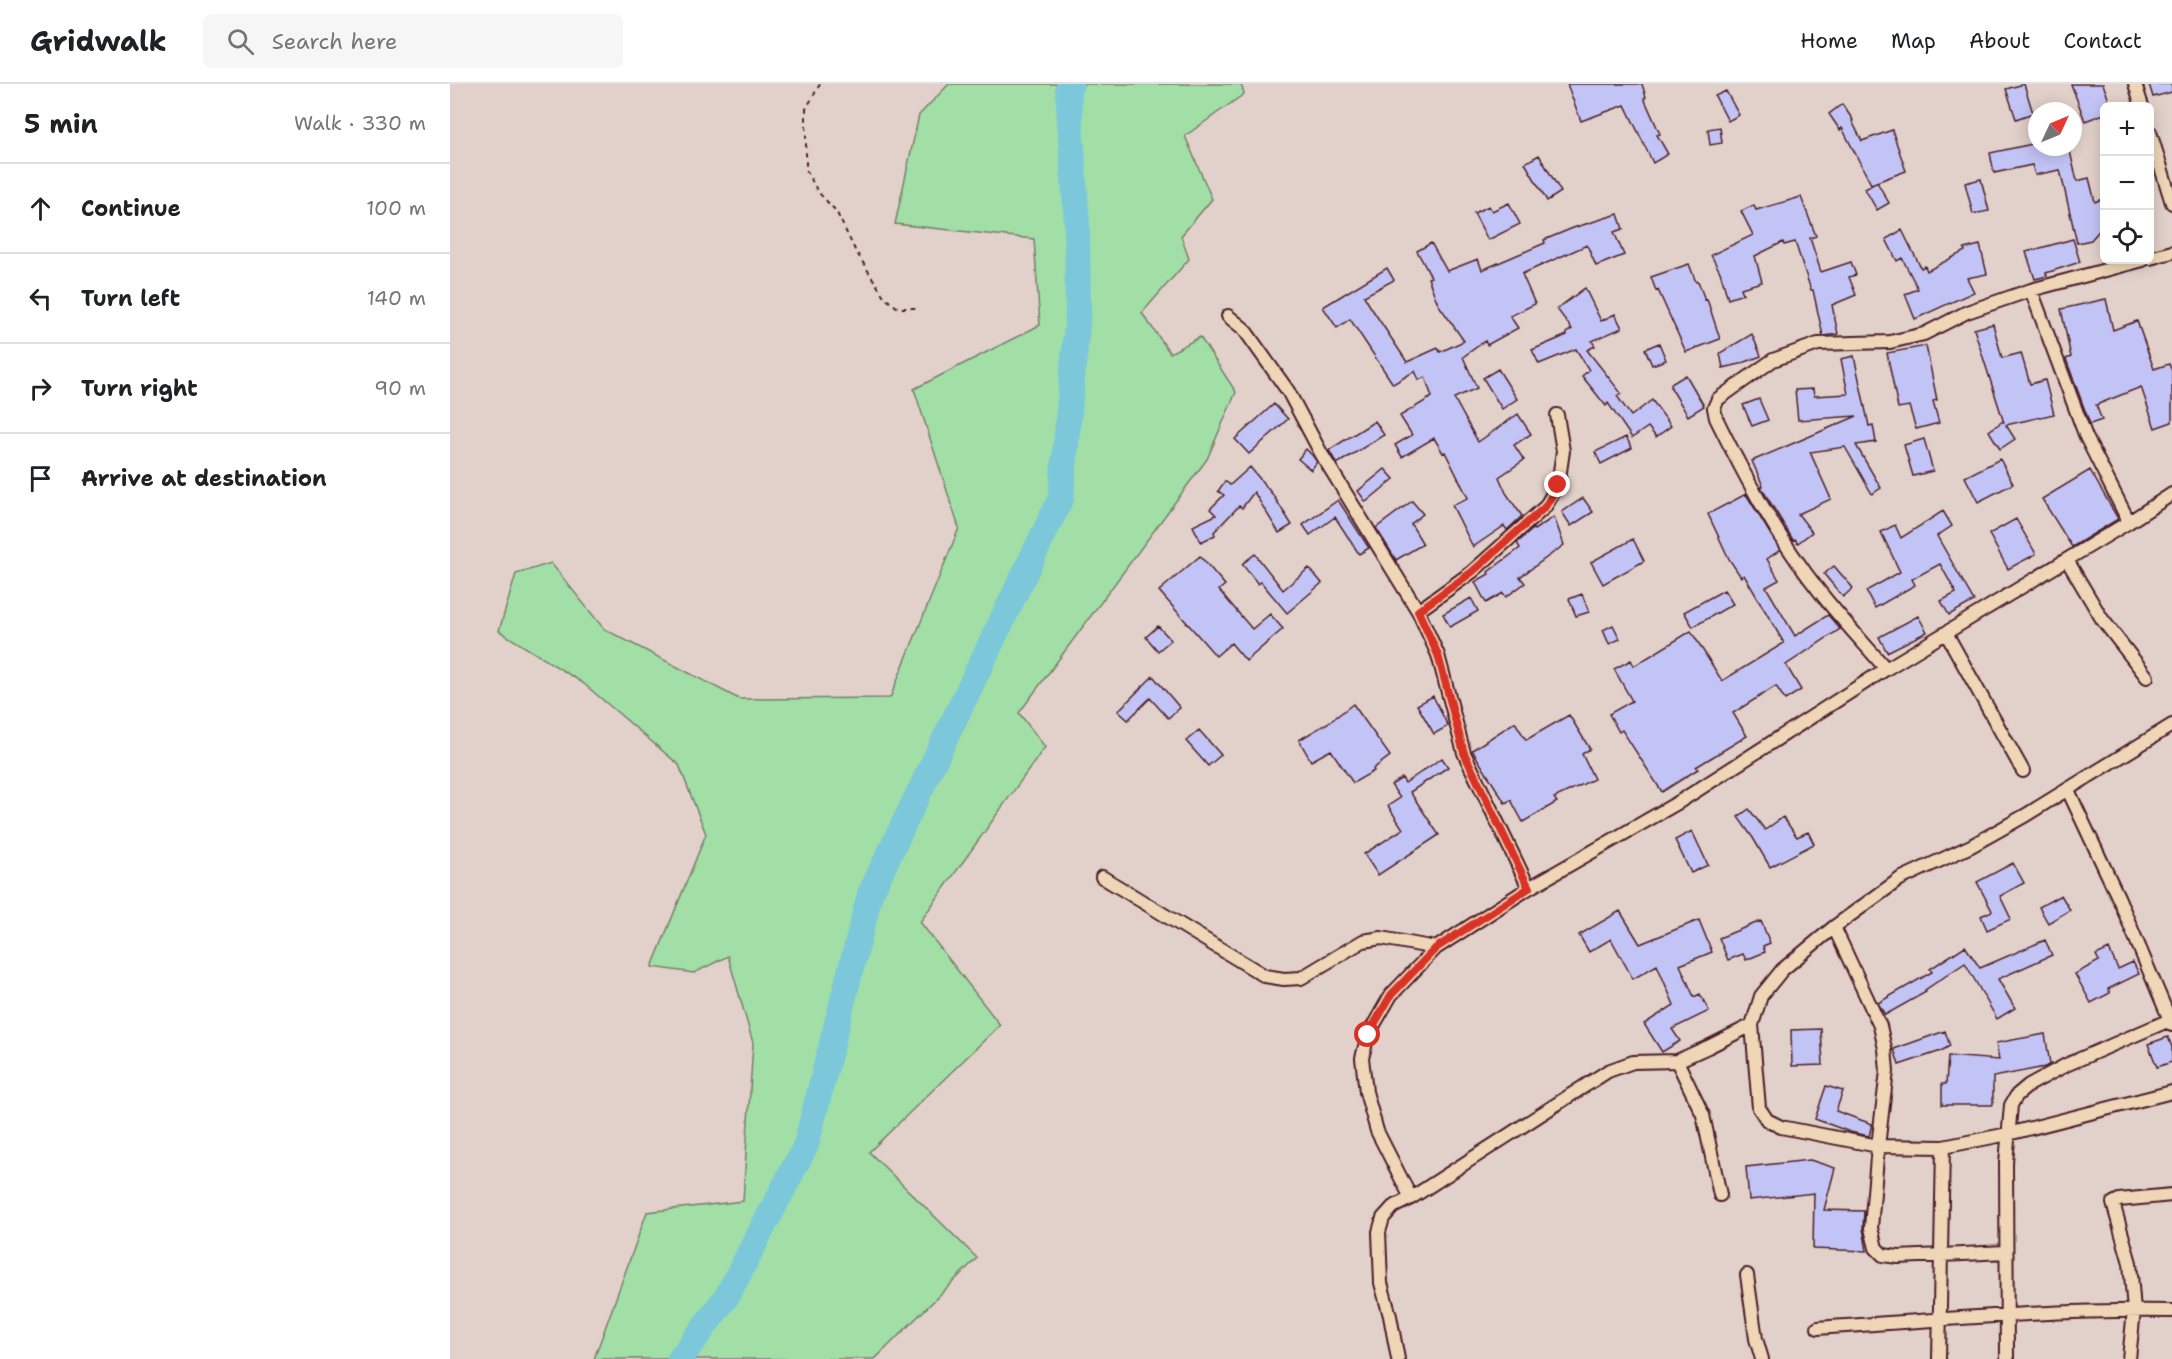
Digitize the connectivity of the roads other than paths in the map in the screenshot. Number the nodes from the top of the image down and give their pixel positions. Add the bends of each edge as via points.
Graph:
1 (2134, 84) edge
2 (2141, 102) edge
3 (2154, 145) edge
4 (2172, 203) edge
5 (2172, 252) edge
6 (2154, 257) edge
7 (2128, 264) edge
8 (2031, 290) junction
9 (1228, 316) dead end
10 (1557, 415) dead end
11 (2172, 494) edge
12 (2129, 522) junction
13 (2067, 560) junction
14 (1418, 611) junction
15 (1946, 633) junction
16 (1886, 669) junction
17 (2147, 677) dead end
18 (2172, 725) edge
19 (2023, 771) dead end
20 (2068, 790) junction
21 (1102, 877) dead end
22 (1529, 888) junction
23 (1834, 927) junction
24 (1436, 948) junction
25 (2171, 1021) edge
26 (1752, 1025) junction
27 (1677, 1061) junction
28 (2172, 1092) edge
29 (2008, 1134) junction
30 (1878, 1146) junction
31 (1944, 1147) junction
32 (1719, 1195) dead end
33 (2172, 1195) edge
34 (1411, 1198) junction
35 (2006, 1252) junction
36 (1941, 1254) junction
37 (1747, 1275) dead end
38 (2134, 1310) junction
39 (2172, 1311) edge
40 (2006, 1315) junction
41 (1939, 1320) junction
42 (1818, 1328) dead end
43 (1398, 1359) edge
44 (1762, 1359) edge
45 (1939, 1359) edge
46 (2007, 1359) edge
47 (2129, 1359) edge

1 - 2 street
3 - 4 street
5 - 6 street
7 - 8 street
8 - 12 street via 2086,437
8 - 16 street via 1967,312 1924,334 1890,342 1818,344 1773,360 1718,399 1714,408 1749,485 1782,539 1820,592
9 - 14 street via 1244,328 1288,391 1322,455
10 - 14 street via 1563,451 1558,485 1545,507 1472,572
11 - 12 street
12 - 13 street
13 - 15 street
13 - 17 street via 2102,620
14 - 22 street via 1438,655 1464,753
15 - 16 street
15 - 19 street
16 - 22 street via 1679,802
18 - 20 street
20 - 23 street via 1971,846 1900,879
20 - 25 street
21 - 24 street via 1265,976 1301,978 1364,941 1381,938
22 - 24 street
23 - 26 street via 1782,970 1761,996
23 - 30 street via 1880,1026 1885,1048 1887,1071
24 - 34 street via 1391,995 1368,1035 1362,1058 1377,1131
25 - 29 street via 2066,1065 2029,1085 2011,1105
26 - 27 street
26 - 30 street via 1759,1108 1767,1120 1781,1127
27 - 32 street via 1703,1115
27 - 34 street via 1634,1062 1608,1071
28 - 29 street
29 - 31 street
29 - 35 street
30 - 31 street
30 - 36 street via 1871,1228 1876,1248 1883,1255 1898,1257
31 - 36 street
33 - 38 street via 2113,1203 2130,1263
34 - 43 street via 1393,1207 1383,1218 1379,1232 1381,1283
35 - 36 street
35 - 40 street
36 - 41 street
37 - 44 street
38 - 39 street
38 - 40 street
38 - 47 street
40 - 41 street
40 - 46 street
41 - 42 street
41 - 45 street

